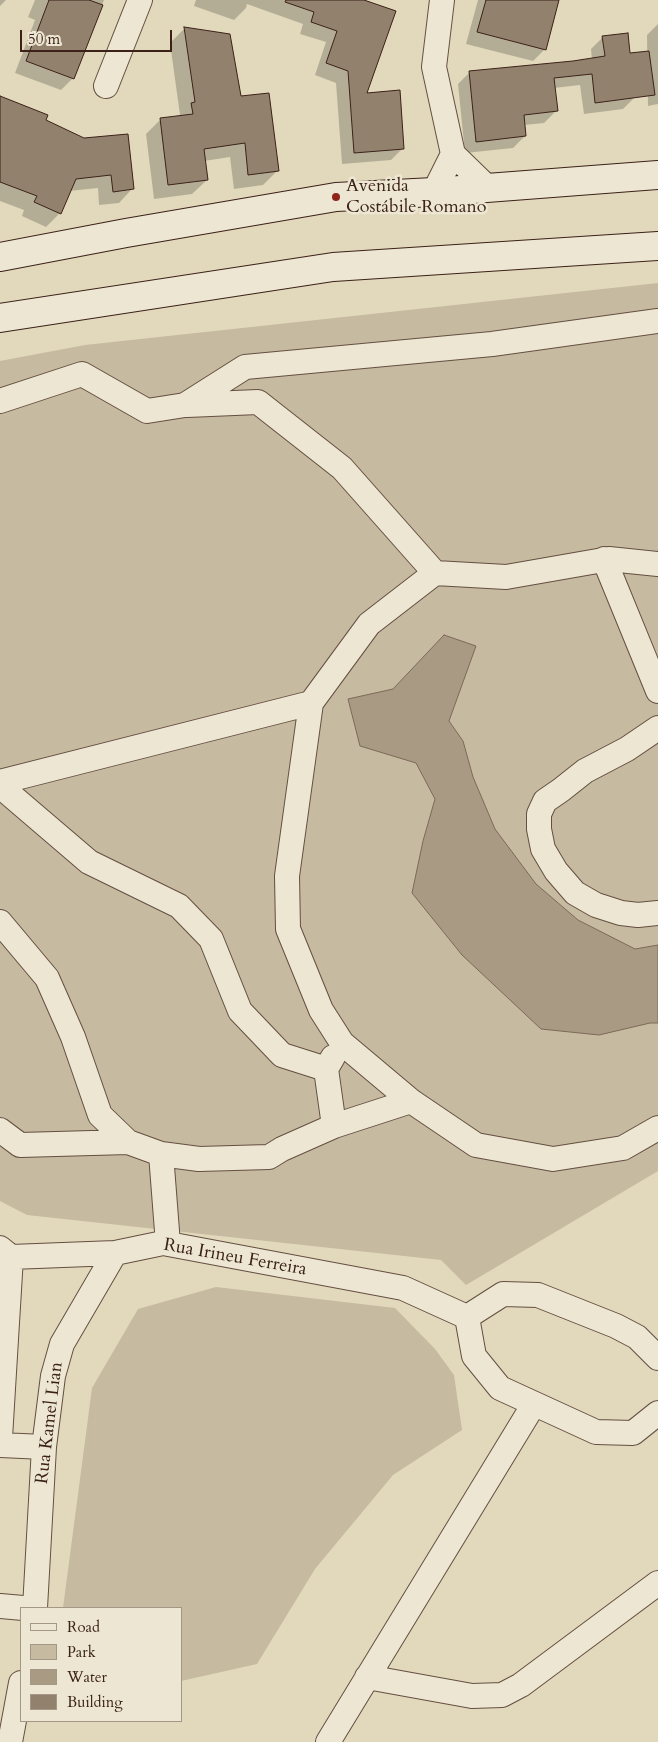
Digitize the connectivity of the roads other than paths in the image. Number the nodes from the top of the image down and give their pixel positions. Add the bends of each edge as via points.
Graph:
1 (140, 0) edge
2 (442, 0) edge
3 (106, 86) dead end
4 (453, 154) junction
5 (658, 175) edge
6 (487, 187) junction
7 (434, 192) junction
8 (658, 246) edge
9 (0, 257) edge
10 (0, 318) edge
11 (658, 321) edge
12 (0, 401) edge
13 (185, 405) junction
14 (604, 559) junction
15 (658, 564) edge
16 (435, 573) junction
17 (658, 691) edge
18 (311, 703) junction
19 (658, 728) edge
20 (0, 782) edge
21 (0, 786) edge
22 (658, 913) edge
23 (0, 922) edge
24 (342, 1043) junction
25 (326, 1069) junction
26 (411, 1101) junction
27 (334, 1126) junction
28 (658, 1128) edge
29 (0, 1130) edge
30 (128, 1142) junction
31 (161, 1154) junction
32 (168, 1244) junction
33 (6, 1252) edge
34 (115, 1253) junction
35 (467, 1317) junction
36 (655, 1350) edge
37 (534, 1404) junction
38 (658, 1413) edge
39 (0, 1438) edge
40 (0, 1445) edge
41 (44, 1447) junction
42 (658, 1582) edge
43 (0, 1606) edge
44 (35, 1607) edge
45 (20, 1608) edge
46 (367, 1677) junction
47 (20, 1688) edge
48 (10, 1742) edge
49 (328, 1742) edge

1 - 3 street
2 - 4 street via 434,67
4 - 6 street
4 - 7 street
5 - 6 main road
6 - 7 main road
7 - 9 main road via 336,197
8 - 10 main road via 333,267
11 - 13 street via 492,344 245,367
12 - 13 street via 82,374 147,410
13 - 16 street via 258,402 342,468
14 - 15 street
14 - 16 street via 506,577
14 - 17 street
16 - 18 street via 369,624
18 - 20 street
18 - 24 street via 287,876 288,929 321,1010
19 - 22 street via 585,771 545,801 539,814 539,829 542,849 575,893 596,905 621,913
21 - 25 street via 89,862 179,906 211,939 240,1011 282,1055
23 - 30 street via 46,978 73,1038 100,1115
24 - 25 street
24 - 26 street
25 - 27 street
26 - 27 street
26 - 28 street via 476,1145 553,1159 623,1148
27 - 31 street via 270,1157 199,1160
29 - 30 street via 20,1145
30 - 31 street
31 - 32 street
32 - 34 street, Rua Irineu Ferreira
32 - 35 street, Rua Irineu Ferreira via 404,1288
33 - 34 street, Rua Irineu Ferreira
33 - 39 street
34 - 41 street, Rua Kamel Lian via 62,1344 52,1376
35 - 36 street via 503,1294 538,1295 616,1326
35 - 37 street via 474,1356 500,1388
37 - 38 street via 596,1432 633,1433
37 - 46 street
40 - 41 street
41 - 44 street, Rua Kamel Lian
42 - 46 street via 521,1686 502,1695 472,1696
43 - 45 street
46 - 49 street
47 - 48 street

